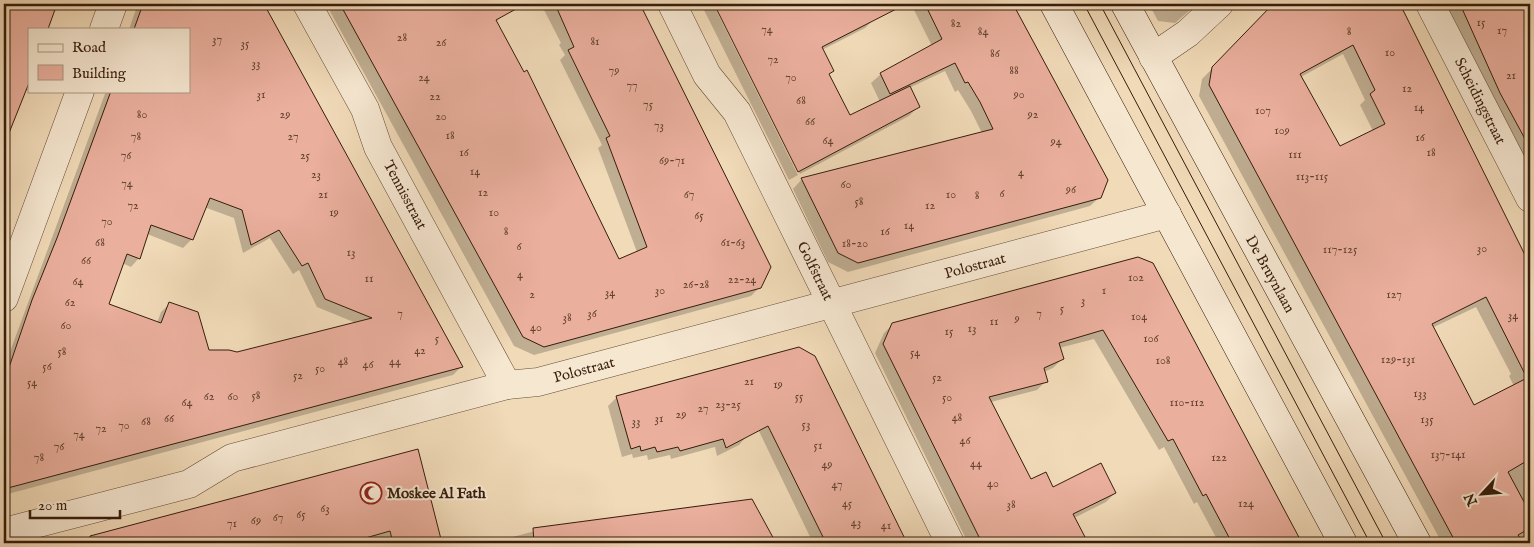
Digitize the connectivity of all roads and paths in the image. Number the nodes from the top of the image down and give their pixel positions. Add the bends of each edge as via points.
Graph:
1 (113, 4) edge
2 (307, 4) edge
3 (672, 4) edge
4 (1054, 4) edge
5 (1125, 4) edge
6 (1219, 4) edge
7 (1430, 4) edge
8 (104, 28) edge
9 (1153, 57) junction
10 (80, 92) edge
11 (1530, 198) edge
12 (1167, 214) junction
13 (4, 298) edge
14 (832, 305) junction
15 (507, 385) junction
16 (4, 532) edge
17 (950, 543) edge
18 (1343, 543) edge
19 (1417, 543) edge

1 - 8 street
2 - 15 street, Tennisstraat via 365,109 378,146
3 - 14 street, Golfstraat via 707,75 737,112
4 - 12 street
5 - 9 street, De Bruynlaan
6 - 9 street via 1188,33
7 - 11 street, Scheidingstraat
9 - 19 street, De Bruynlaan
10 - 13 street
12 - 14 street, Polostraat
12 - 18 street
14 - 15 street, Polostraat via 538,382
14 - 17 street, Golfstraat
15 - 16 street, Polostraat via 232,458 188,484

